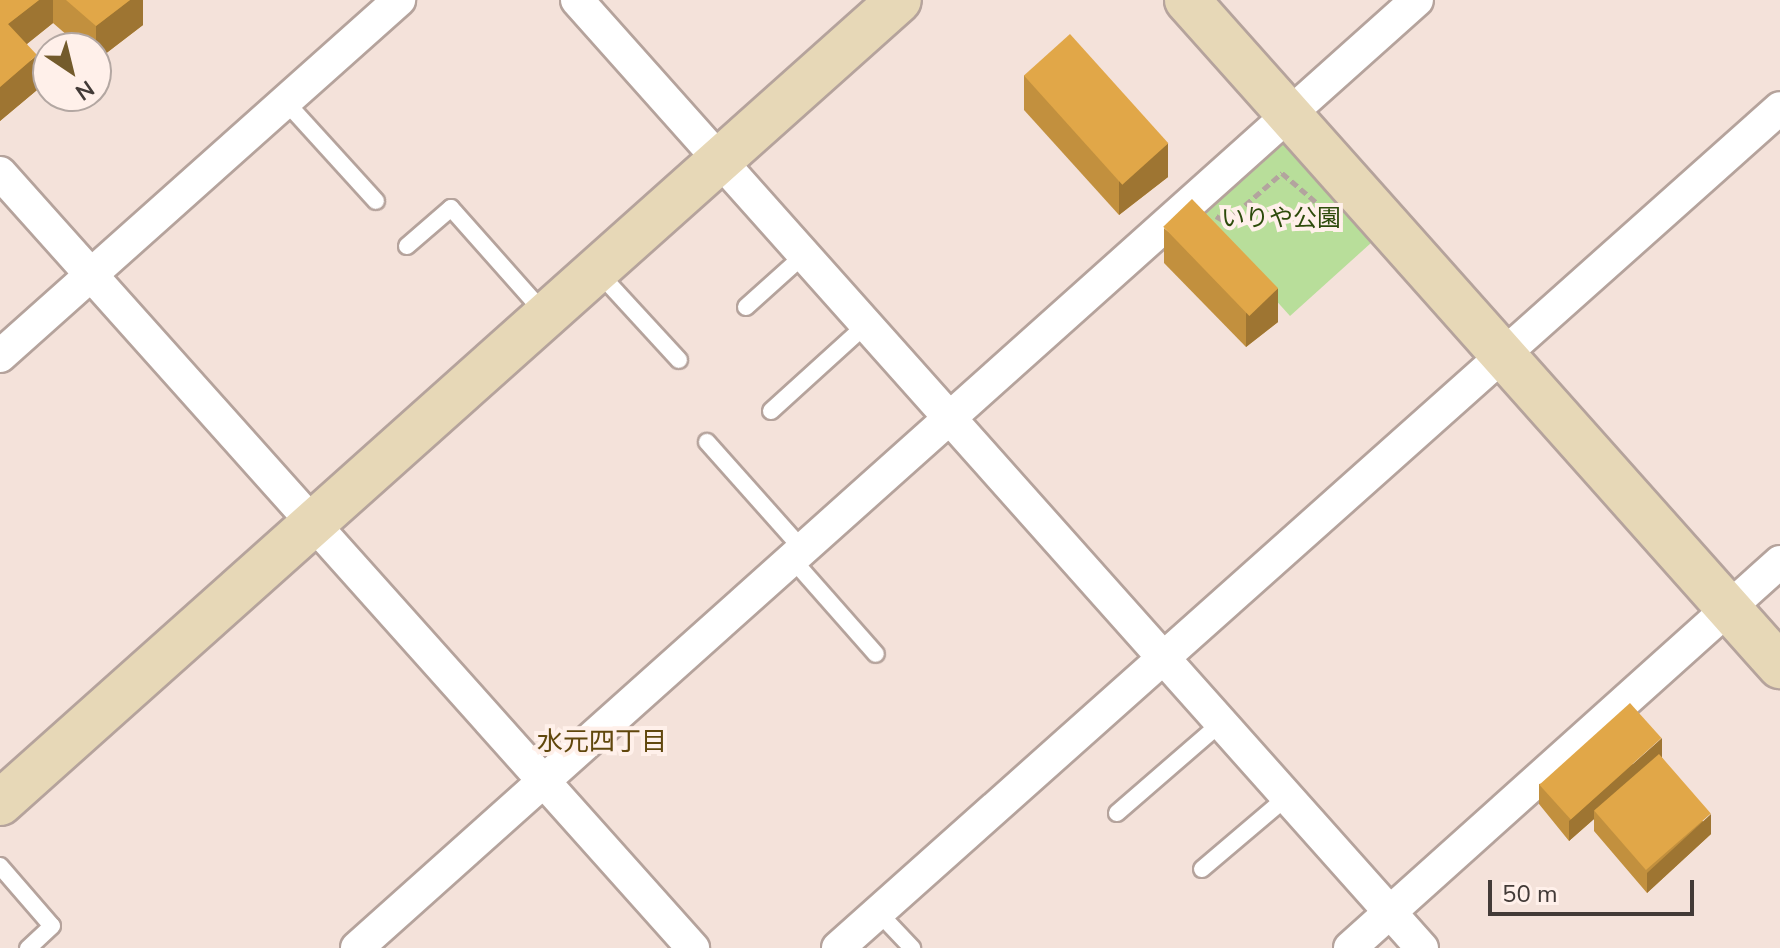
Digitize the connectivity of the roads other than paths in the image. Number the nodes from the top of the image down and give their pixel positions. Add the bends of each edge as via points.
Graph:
1 (399, 0) edge
2 (577, 0) edge
3 (899, 0) edge
4 (1187, 0) edge
5 (1417, 0) edge
6 (285, 101) junction
7 (1780, 108) edge
8 (1290, 115) junction
9 (720, 161) junction
10 (0, 173) edge
11 (376, 201) dead end
12 (407, 246) dead end
13 (804, 255) junction
14 (597, 270) junction
15 (90, 275) junction
16 (746, 307) dead end
17 (546, 315) junction
18 (867, 324) junction
19 (1503, 355) junction
20 (0, 356) edge
21 (679, 360) dead end
22 (771, 411) dead end
23 (951, 416) junction
24 (707, 442) dead end
25 (314, 523) junction
26 (798, 556) junction
27 (1780, 562) edge
28 (1729, 608) junction
29 (876, 654) dead end
30 (1165, 658) junction
31 (1780, 666) edge
32 (1222, 722) junction
33 (544, 782) junction
34 (1288, 796) junction
35 (0, 803) edge
36 (1117, 813) dead end
37 (0, 866) edge
38 (1202, 869) dead end
39 (878, 912) junction
40 (1390, 912) junction
41 (28, 948) edge
42 (357, 948) edge
43 (693, 948) edge
44 (838, 948) edge
45 (912, 948) edge
46 (1350, 948) edge
47 (1422, 948) edge

1 - 6 street
2 - 9 street
3 - 9 street
4 - 8 street
5 - 8 street
6 - 11 lane
6 - 15 street
7 - 19 street
8 - 19 street
8 - 23 street
9 - 13 street
9 - 14 street
10 - 15 street
12 - 17 lane via 451,208
13 - 16 lane
13 - 18 street
14 - 17 street
14 - 21 lane
15 - 20 street
15 - 25 street
17 - 25 street
18 - 22 lane
18 - 23 street
19 - 28 street
19 - 30 street
23 - 26 street
23 - 30 street
24 - 26 lane
25 - 33 street
25 - 35 street
26 - 29 lane
26 - 33 street
27 - 28 street
28 - 31 street
28 - 40 street
30 - 32 street
30 - 39 street
32 - 34 street
32 - 36 lane
33 - 42 street
33 - 43 street
34 - 38 lane
34 - 40 street
37 - 41 lane via 52,926
39 - 44 street
39 - 45 lane
40 - 46 street
40 - 47 street

